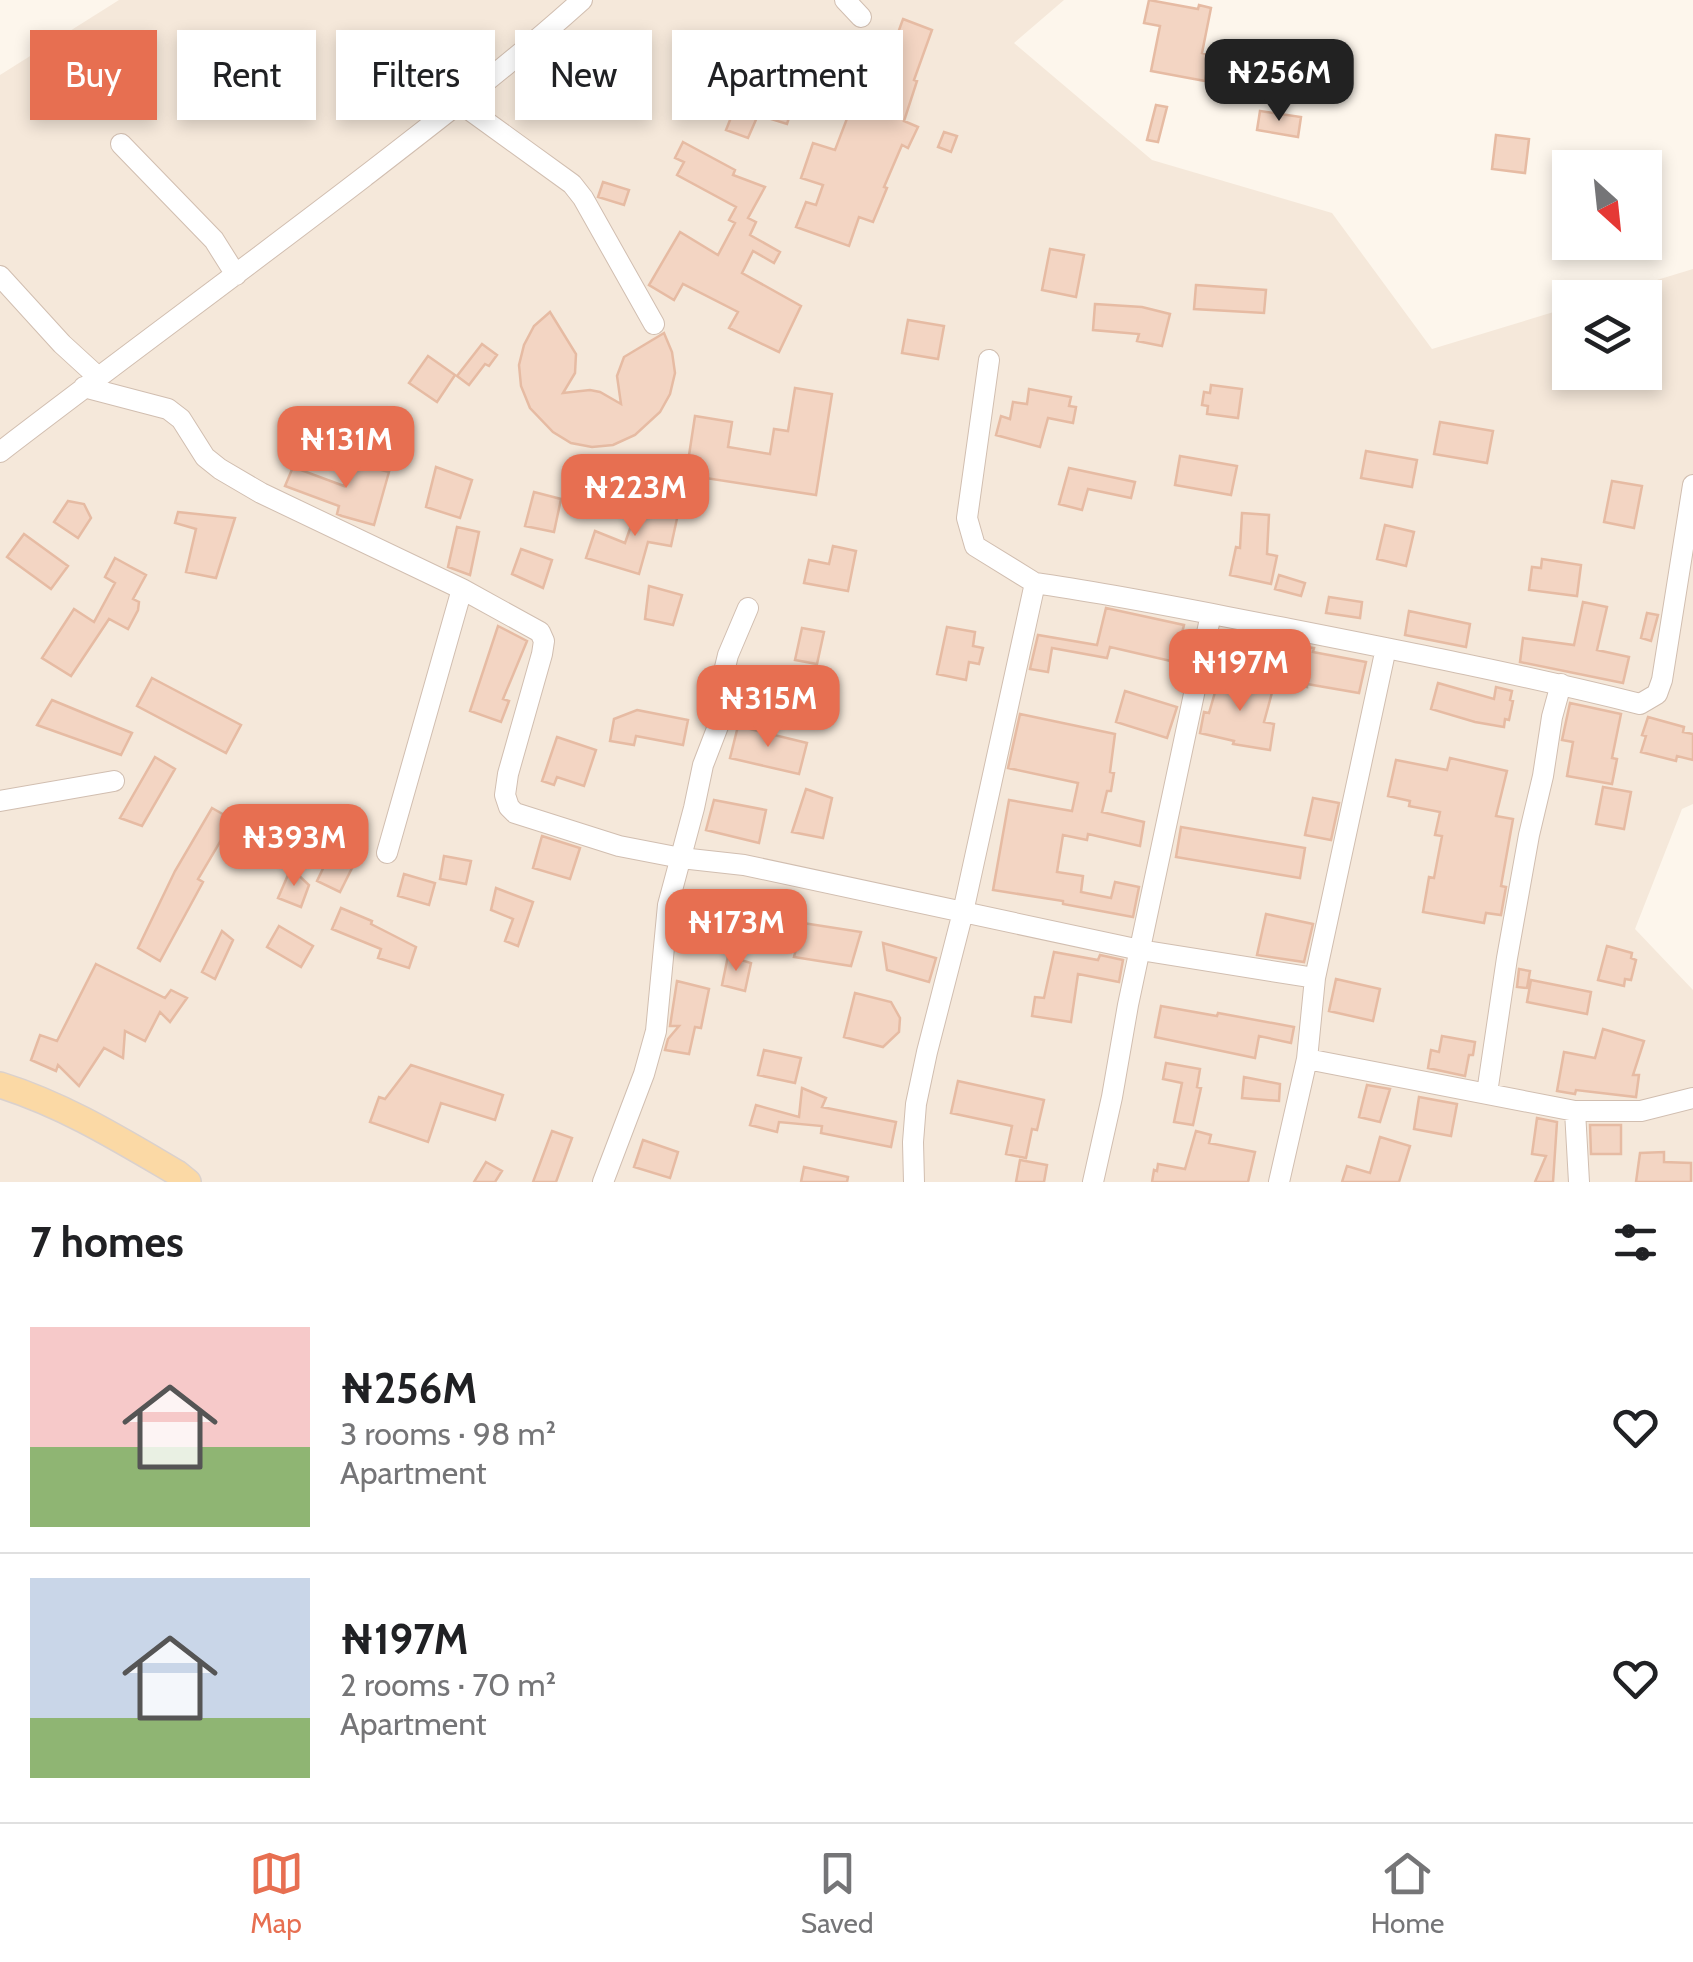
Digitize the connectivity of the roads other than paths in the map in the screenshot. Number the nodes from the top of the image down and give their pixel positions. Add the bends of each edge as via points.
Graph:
1 (582, 0) edge
2 (845, 0) edge
3 (861, 18) dead end
4 (495, 76) edge
5 (438, 120) edge
6 (484, 120) edge
7 (121, 144) dead end
8 (236, 275) junction
9 (0, 276) edge
10 (654, 324) dead end
11 (990, 360) dead end
12 (90, 382) junction
13 (0, 452) edge
14 (1693, 485) edge
15 (1035, 583) junction
16 (462, 589) junction
17 (748, 608) dead end
18 (1211, 614) junction
19 (1386, 648) junction
20 (1561, 684) junction
21 (114, 782) dead end
22 (0, 801) edge
23 (387, 853) dead end
24 (681, 858) junction
25 (963, 912) junction
26 (1140, 950) junction
27 (1315, 978) junction
28 (1307, 1059) junction
29 (0, 1084) edge
30 (1487, 1094) junction
31 (1693, 1098) edge
32 (1575, 1110) junction
33 (188, 1182) edge
34 (603, 1182) edge
35 (914, 1182) edge
36 (1093, 1182) edge
37 (1279, 1182) edge
38 (1579, 1182) edge

1 - 4 street
2 - 3 street
5 - 8 street
6 - 10 street via 572,184
7 - 8 street via 214,240
8 - 12 street
9 - 12 street
11 - 15 street via 967,518 975,546
12 - 13 street
12 - 16 street via 168,409 220,470
14 - 20 street via 1657,694 1640,704
15 - 18 street
15 - 25 street
16 - 23 street
16 - 24 street via 527,622 544,641 508,774 509,807 578,834
17 - 24 street via 728,655 720,721
18 - 19 street
18 - 26 street
19 - 20 street
19 - 27 street
20 - 30 street
21 - 22 street
24 - 25 street
24 - 34 street via 668,905 656,1032
25 - 26 street
25 - 35 street via 916,1104
26 - 27 street
26 - 36 street
27 - 28 street
28 - 30 street
28 - 37 street
29 - 33 main road via 83,1118
30 - 32 street
31 - 32 street via 1641,1111
32 - 38 street

